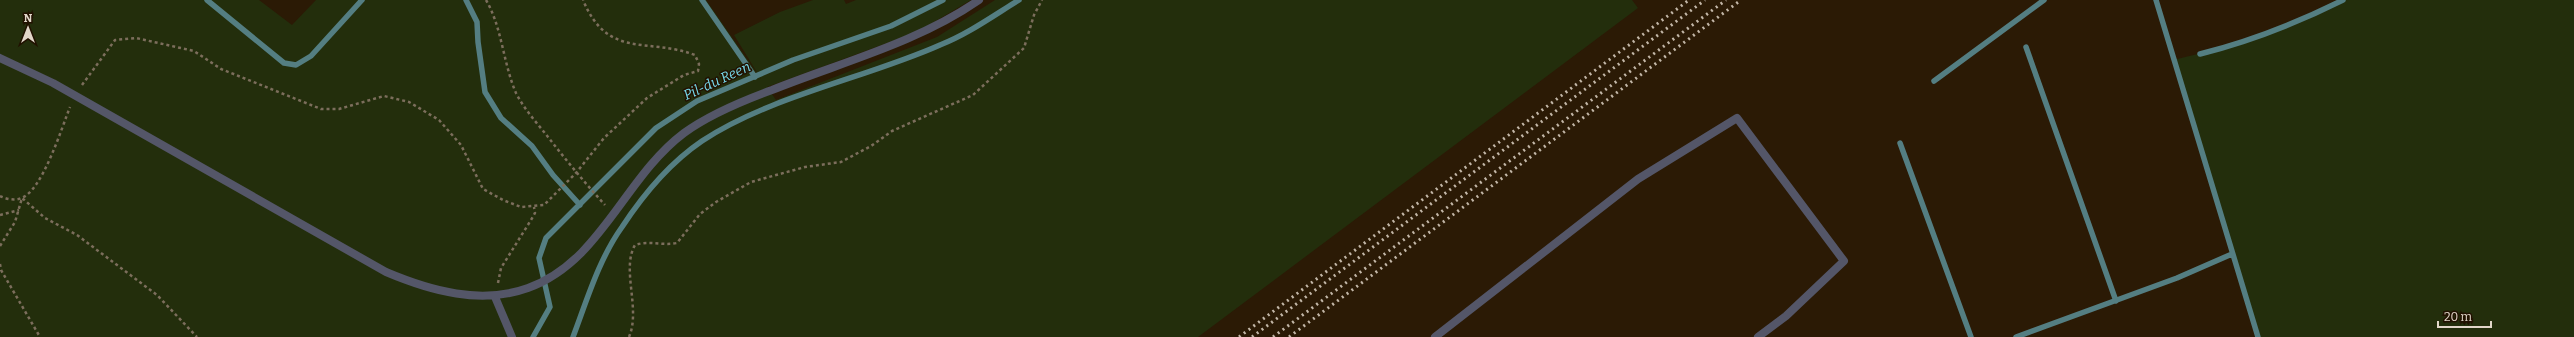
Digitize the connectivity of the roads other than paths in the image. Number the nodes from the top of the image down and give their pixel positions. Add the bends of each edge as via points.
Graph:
1 (980, 0) edge
2 (0, 58) edge
3 (495, 297) junction
4 (512, 337) edge
5 (1435, 337) edge
6 (1758, 337) edge

1 - 3 lane via 917,36 752,98 712,116 685,132 661,152 642,173 591,244 572,264 555,277
2 - 3 lane via 75,95 386,272 414,284 443,292
3 - 4 lane
5 - 6 lane via 1638,179 1737,118 1844,261 1786,316

